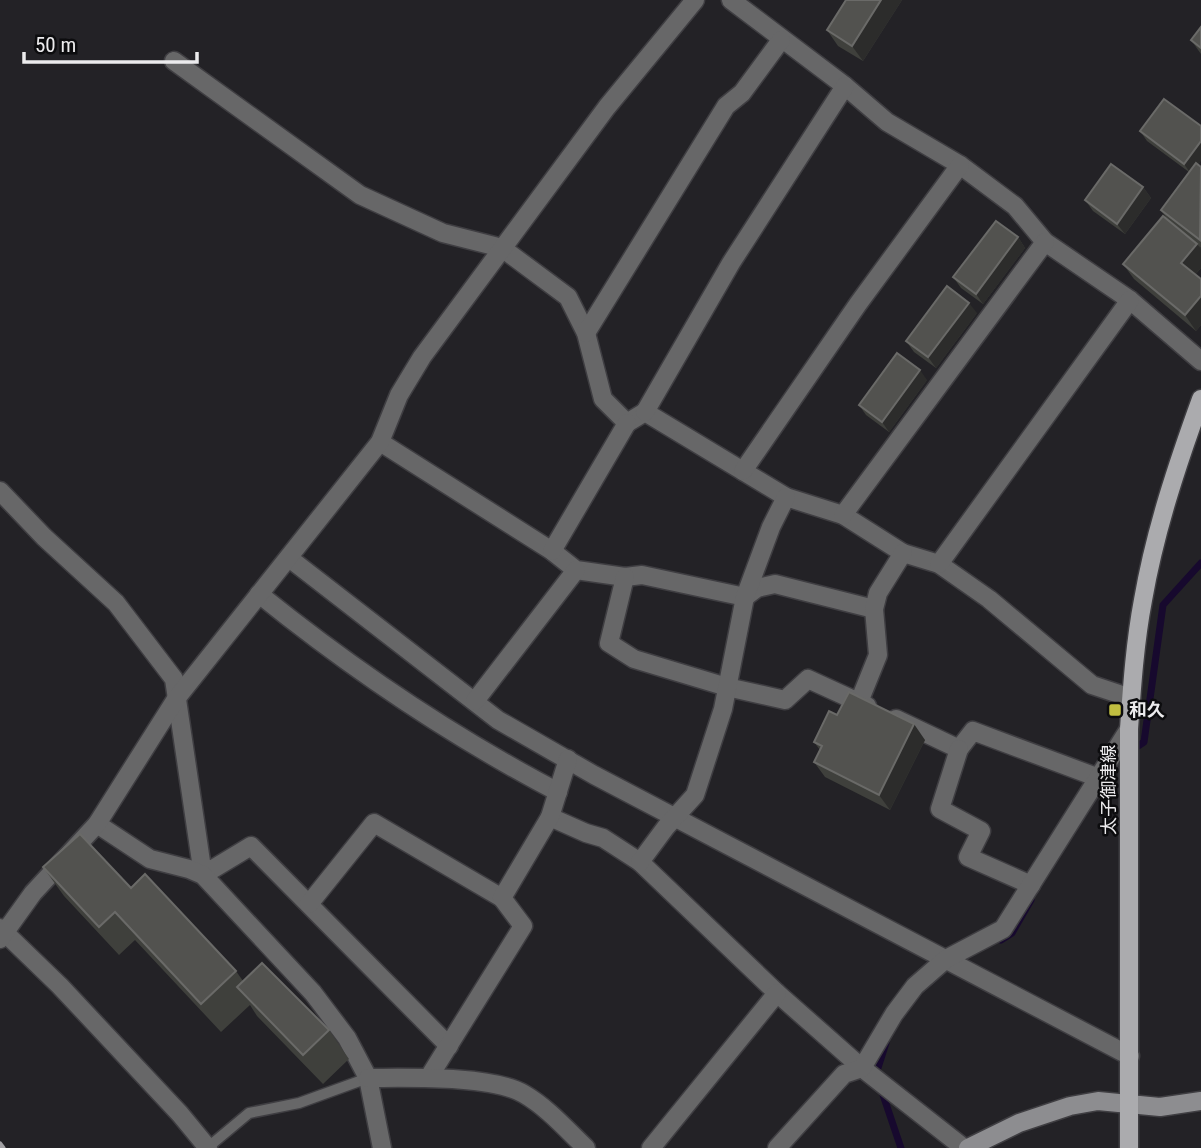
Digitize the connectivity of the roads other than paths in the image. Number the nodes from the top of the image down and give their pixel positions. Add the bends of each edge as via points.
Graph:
1 (695, 0) edge
2 (731, 0) edge
3 (781, 40) junction
4 (174, 61) dead end
5 (845, 86) junction
6 (960, 164) junction
7 (1045, 242) junction
8 (502, 248) junction
9 (1130, 300) junction
10 (586, 333) junction
11 (1201, 361) edge
12 (1201, 400) edge
13 (645, 412) junction
14 (627, 423) junction
15 (380, 442) junction
16 (743, 471) junction
17 (0, 491) edge
18 (786, 497) junction
19 (843, 515) junction
20 (552, 551) junction
21 (903, 553) junction
22 (289, 558) junction
23 (939, 564) junction
24 (576, 570) junction
25 (625, 577) junction
26 (259, 594) junction
27 (745, 597) junction
28 (874, 609) junction
29 (727, 687) junction
30 (1131, 698) junction
31 (176, 699) junction
32 (475, 701) junction
33 (859, 702) junction
34 (1129, 729) junction
35 (959, 749) junction
36 (568, 759) junction
37 (1099, 778) junction
38 (558, 792) junction
39 (550, 817) junction
40 (676, 818) junction
41 (97, 824) junction
42 (640, 862) junction
43 (203, 875) junction
44 (1031, 885) junction
45 (502, 898) junction
46 (309, 904) junction
47 (1, 933) edge
48 (946, 959) junction
49 (776, 993) junction
50 (449, 1046) junction
51 (1130, 1056) junction
52 (866, 1071) junction
53 (429, 1077) junction
54 (368, 1078) junction
55 (1201, 1101) edge
56 (1129, 1104) junction
57 (207, 1148) edge
58 (382, 1148) edge
59 (586, 1148) edge
60 (651, 1148) edge
61 (777, 1148) edge
62 (966, 1148) edge
63 (1129, 1148) edge

1 - 8 street via 607,107
2 - 3 street
3 - 5 street
3 - 10 street via 742,93 726,106
4 - 8 street via 360,195 443,233
5 - 6 street via 887,122
5 - 13 street via 731,263
6 - 7 street via 1016,206
6 - 16 street
7 - 9 street
7 - 19 street
8 - 10 street via 568,296
8 - 15 street via 398,395
9 - 11 street
9 - 23 street
10 - 14 street via 603,400
12 - 30 main road, 太子御津線 via 1156,540
13 - 14 street
13 - 16 street
14 - 20 street
15 - 20 street
15 - 22 street
16 - 18 street
17 - 31 street via 116,603 174,679
18 - 19 street
18 - 27 street
19 - 21 street
20 - 24 street
21 - 23 street
21 - 28 street via 878,593
22 - 26 street
22 - 32 street
23 - 30 street via 989,599 1092,685
24 - 25 street
24 - 32 street
25 - 27 street via 642,575
25 - 29 street via 609,643 634,659
26 - 31 street
26 - 38 street via 321,644 431,719
27 - 28 street via 775,584
27 - 29 street
28 - 33 street via 878,655
29 - 33 street via 785,700 808,679
29 - 40 street via 695,795
30 - 34 main road, 太子御津線
31 - 41 street
31 - 43 street
32 - 36 street via 498,720
33 - 35 street
34 - 37 street
34 - 51 main road, 太子御津線
35 - 37 street via 972,731
35 - 44 street via 940,809 981,831 968,857
36 - 38 street
36 - 40 street
37 - 44 street
38 - 39 street
39 - 42 street via 603,838
39 - 45 street
40 - 42 street
40 - 48 street
41 - 43 street via 150,859
41 - 47 street
42 - 49 street
43 - 46 street via 251,846
43 - 54 street via 313,993 347,1038
44 - 48 street via 1003,929
45 - 46 street via 374,823
45 - 50 street via 523,926
46 - 50 street
47 - 57 street via 60,986
48 - 51 street
48 - 52 street via 915,986 894,1014
49 - 52 street
49 - 60 street
50 - 53 street
51 - 56 main road, 太子御津線
52 - 61 street via 844,1074
52 - 62 street
53 - 54 street
53 - 59 street via 500,1085 523,1093
54 - 57 lane via 299,1103 249,1113
54 - 58 street
55 - 56 main road via 1160,1107
56 - 62 main road via 1098,1101 1070,1106
56 - 63 main road, 太子御津線

